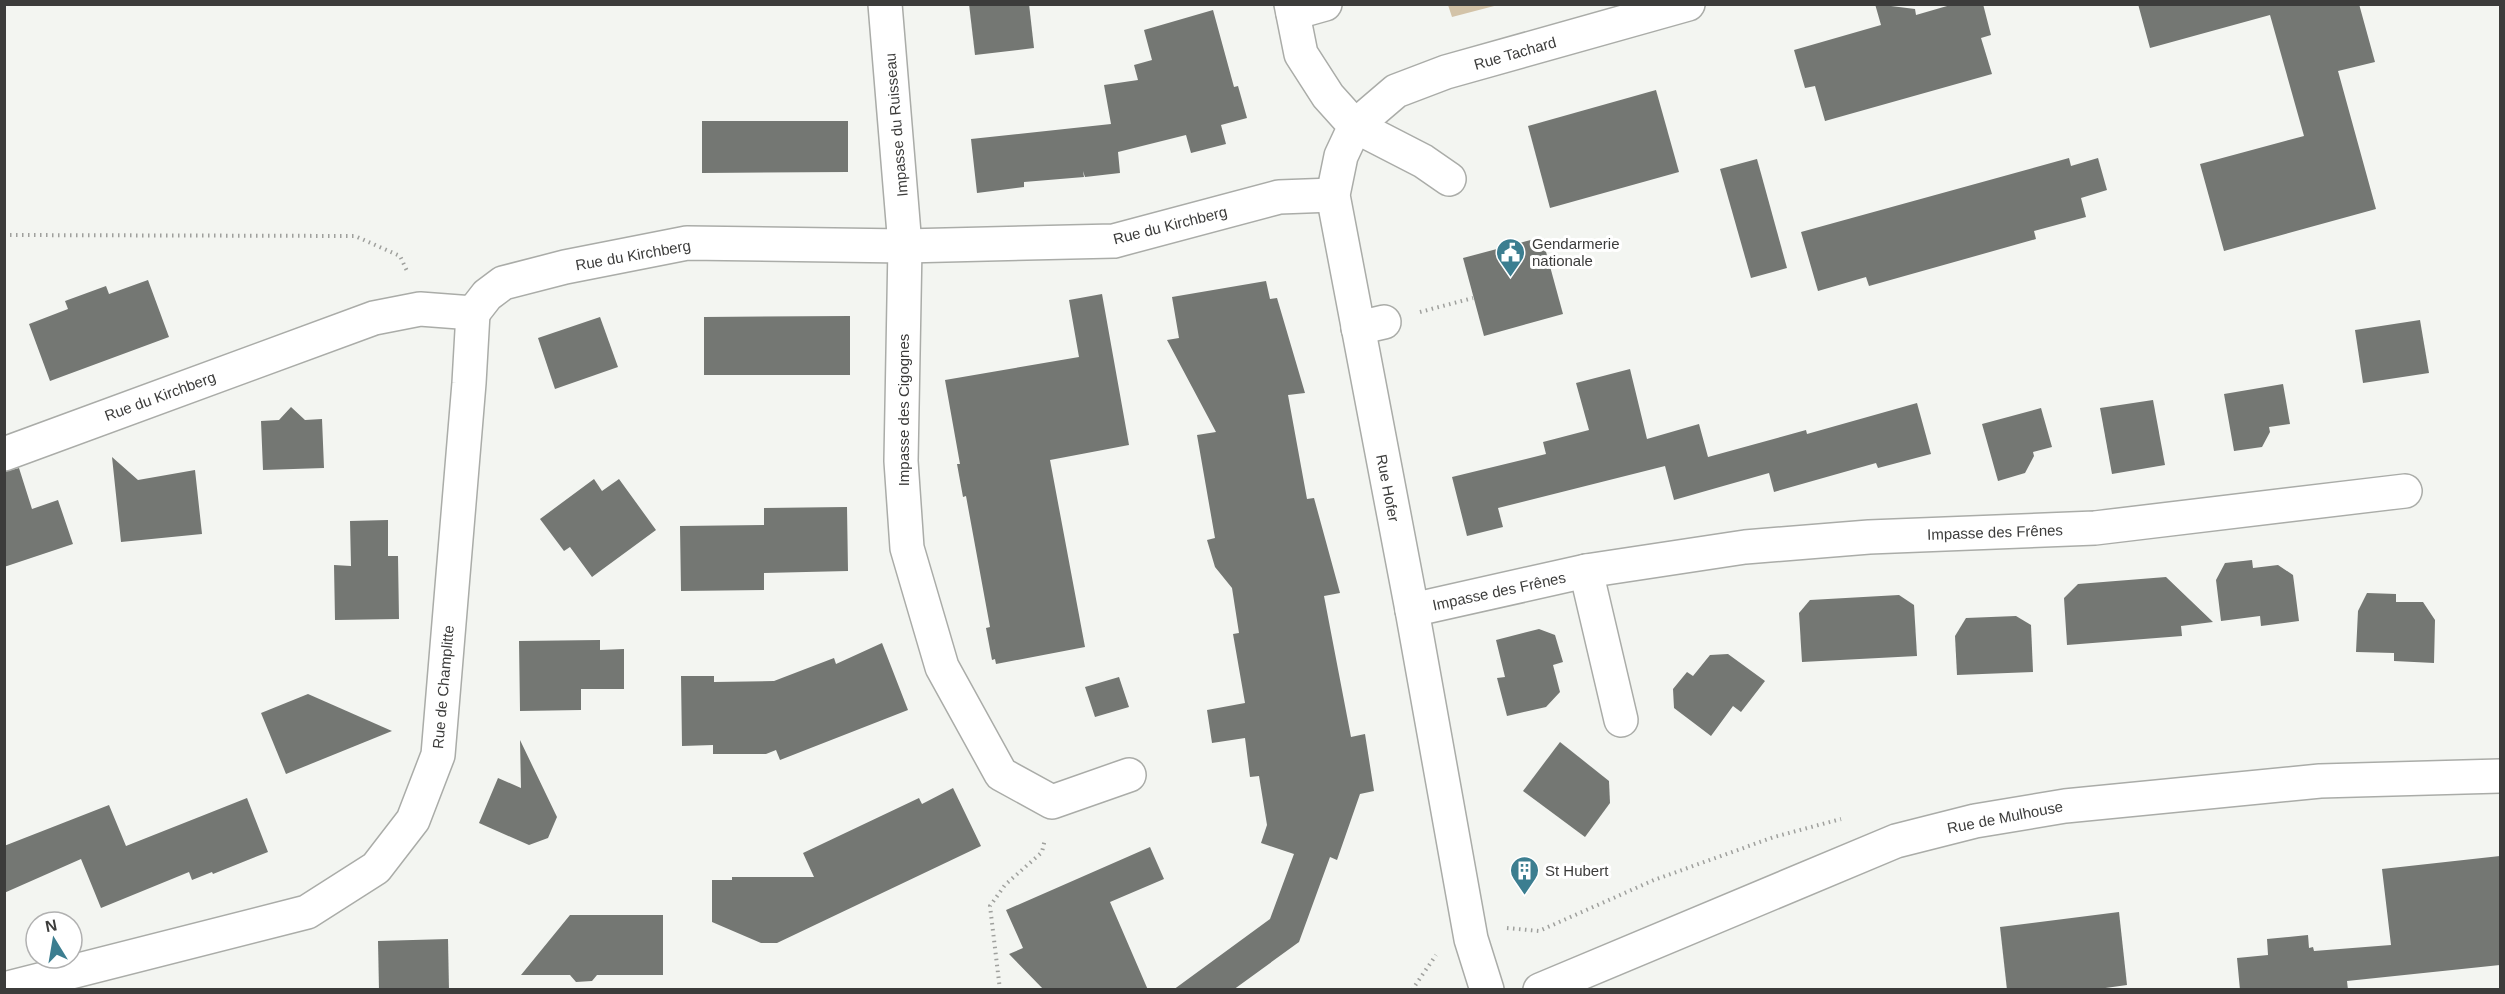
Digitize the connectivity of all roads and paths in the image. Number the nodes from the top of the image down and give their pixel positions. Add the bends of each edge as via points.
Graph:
1 (885, 4) edge
2 (1325, 4) edge
3 (1688, 4) edge
4 (1292, 9) edge
5 (1355, 126) junction
6 (1449, 179) dead end
7 (1333, 195) junction
8 (4, 235) edge
9 (905, 246) junction
10 (1473, 298) dead end
11 (420, 309) junction
12 (473, 313) junction
13 (1371, 325) junction
14 (4, 454) edge
15 (2405, 491) dead end
16 (1586, 572) junction
17 (1412, 610) junction
18 (1621, 720) dead end
19 (1128, 774) dead end
20 (2500, 776) edge
21 (1052, 802) junction
22 (1553, 987) edge
23 (4, 989) edge
24 (1000, 990) edge
25 (1487, 990) edge

1 - 9 street, Impasse du Ruisseau
2 - 4 street
3 - 5 street, Rue Tachard via 1446,72 1396,91
4 - 5 street via 1301,54 1328,96
5 - 6 street
5 - 7 street, Rue Hofer via 1341,156
7 - 9 street, Rue du Kirchberg via 1279,197 1114,241
7 - 13 street, Rue Hofer
8 - 11 path via 356,236 400,256
9 - 12 street, Rue du Kirchberg via 687,243 565,267 503,284 487,295
9 - 21 street, Impasse des Cigognes via 901,461 907,548 942,667 1001,774
10 - 13 path
11 - 12 street, Rue du Kirchberg
11 - 14 street, Rue du Kirchberg via 374,318
12 - 23 street, Rue de Champlitte via 438,755 413,820 376,868 307,912
13 - 17 street, Rue Hofer
15 - 16 street, Impasse des Frênes via 2095,528 1869,537 1745,547
16 - 17 street, Impasse des Frênes
16 - 18 street, Impasse des Frênes
17 - 25 street, Rue Hofer via 1471,939
19 - 21 street
20 - 22 street, Rue de Mulhouse via 2320,781 2065,806 1975,821 1896,841
21 - 24 path via 1042,852 1005,885 990,906

